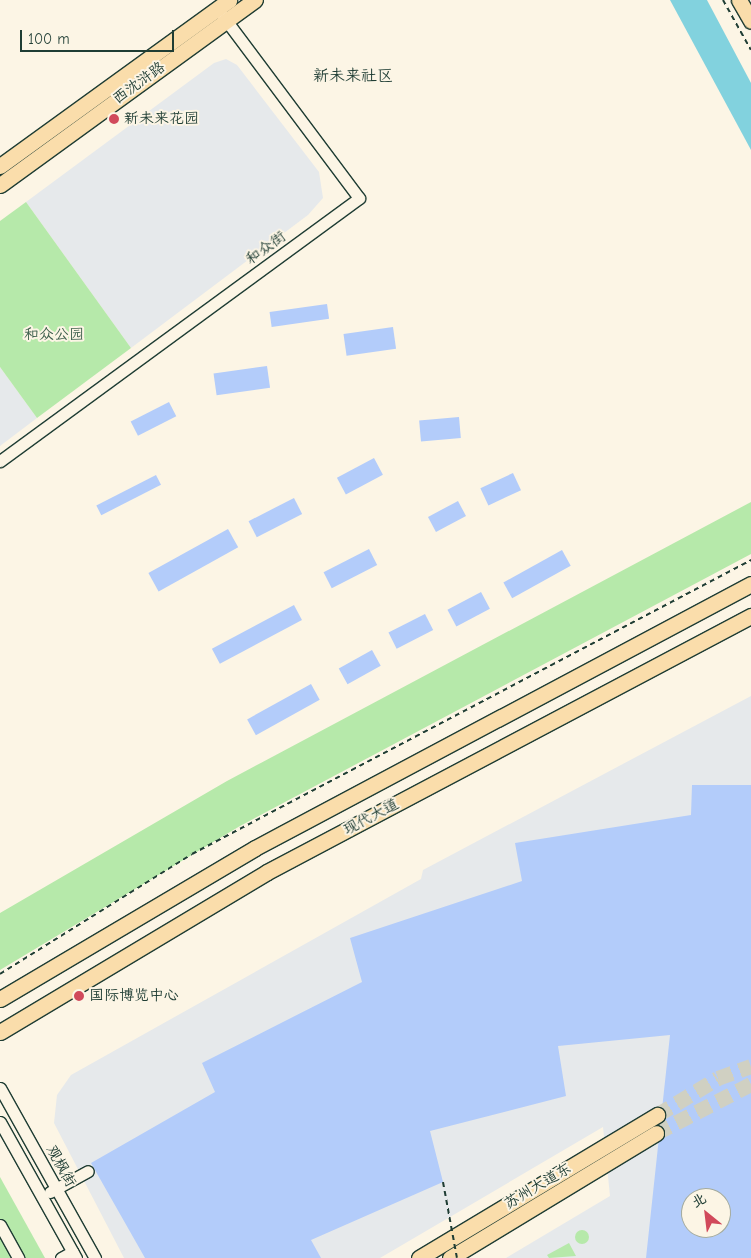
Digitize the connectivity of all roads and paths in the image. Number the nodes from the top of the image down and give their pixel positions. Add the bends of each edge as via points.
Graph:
1 (255, 0) edge
2 (723, 0) edge
3 (739, 0) edge
4 (224, 10) edge
5 (751, 21) edge
6 (751, 50) edge
7 (0, 166) edge
8 (0, 185) edge
9 (0, 461) edge
10 (751, 560) edge
11 (751, 584) edge
12 (751, 616) edge
13 (0, 974) edge
14 (0, 999) edge
15 (0, 1032) edge
16 (0, 1088) edge
17 (657, 1115) tunnel mouth
18 (0, 1122) edge
19 (656, 1133) tunnel mouth
20 (88, 1171) dead end
21 (443, 1182) dead end
22 (56, 1188) junction
23 (42, 1196) junction
24 (0, 1225) edge
25 (74, 1255) edge
26 (18, 1258) edge
27 (61, 1258) edge
28 (95, 1258) edge
29 (419, 1258) edge
30 (450, 1258) edge
31 (457, 1258) edge

1 - 4 main road, 西沈浒路
2 - 6 path
3 - 5 main road
4 - 7 main road, 西沈浒路
4 - 8 main road, 西沈浒路
4 - 9 street, 和众街 via 359,198
10 - 13 path via 192,854
11 - 14 main road, 现代大道 via 255,848
12 - 15 main road, 现代大道 via 267,872
16 - 22 street, 观枫街
17 - 29 main road, 苏州大道东
18 - 23 street
19 - 30 main road, 苏州大道东
20 - 22 street
21 - 31 path, bridge
22 - 23 street
22 - 28 street, 观枫街
23 - 25 street
24 - 26 street
25 - 27 street

